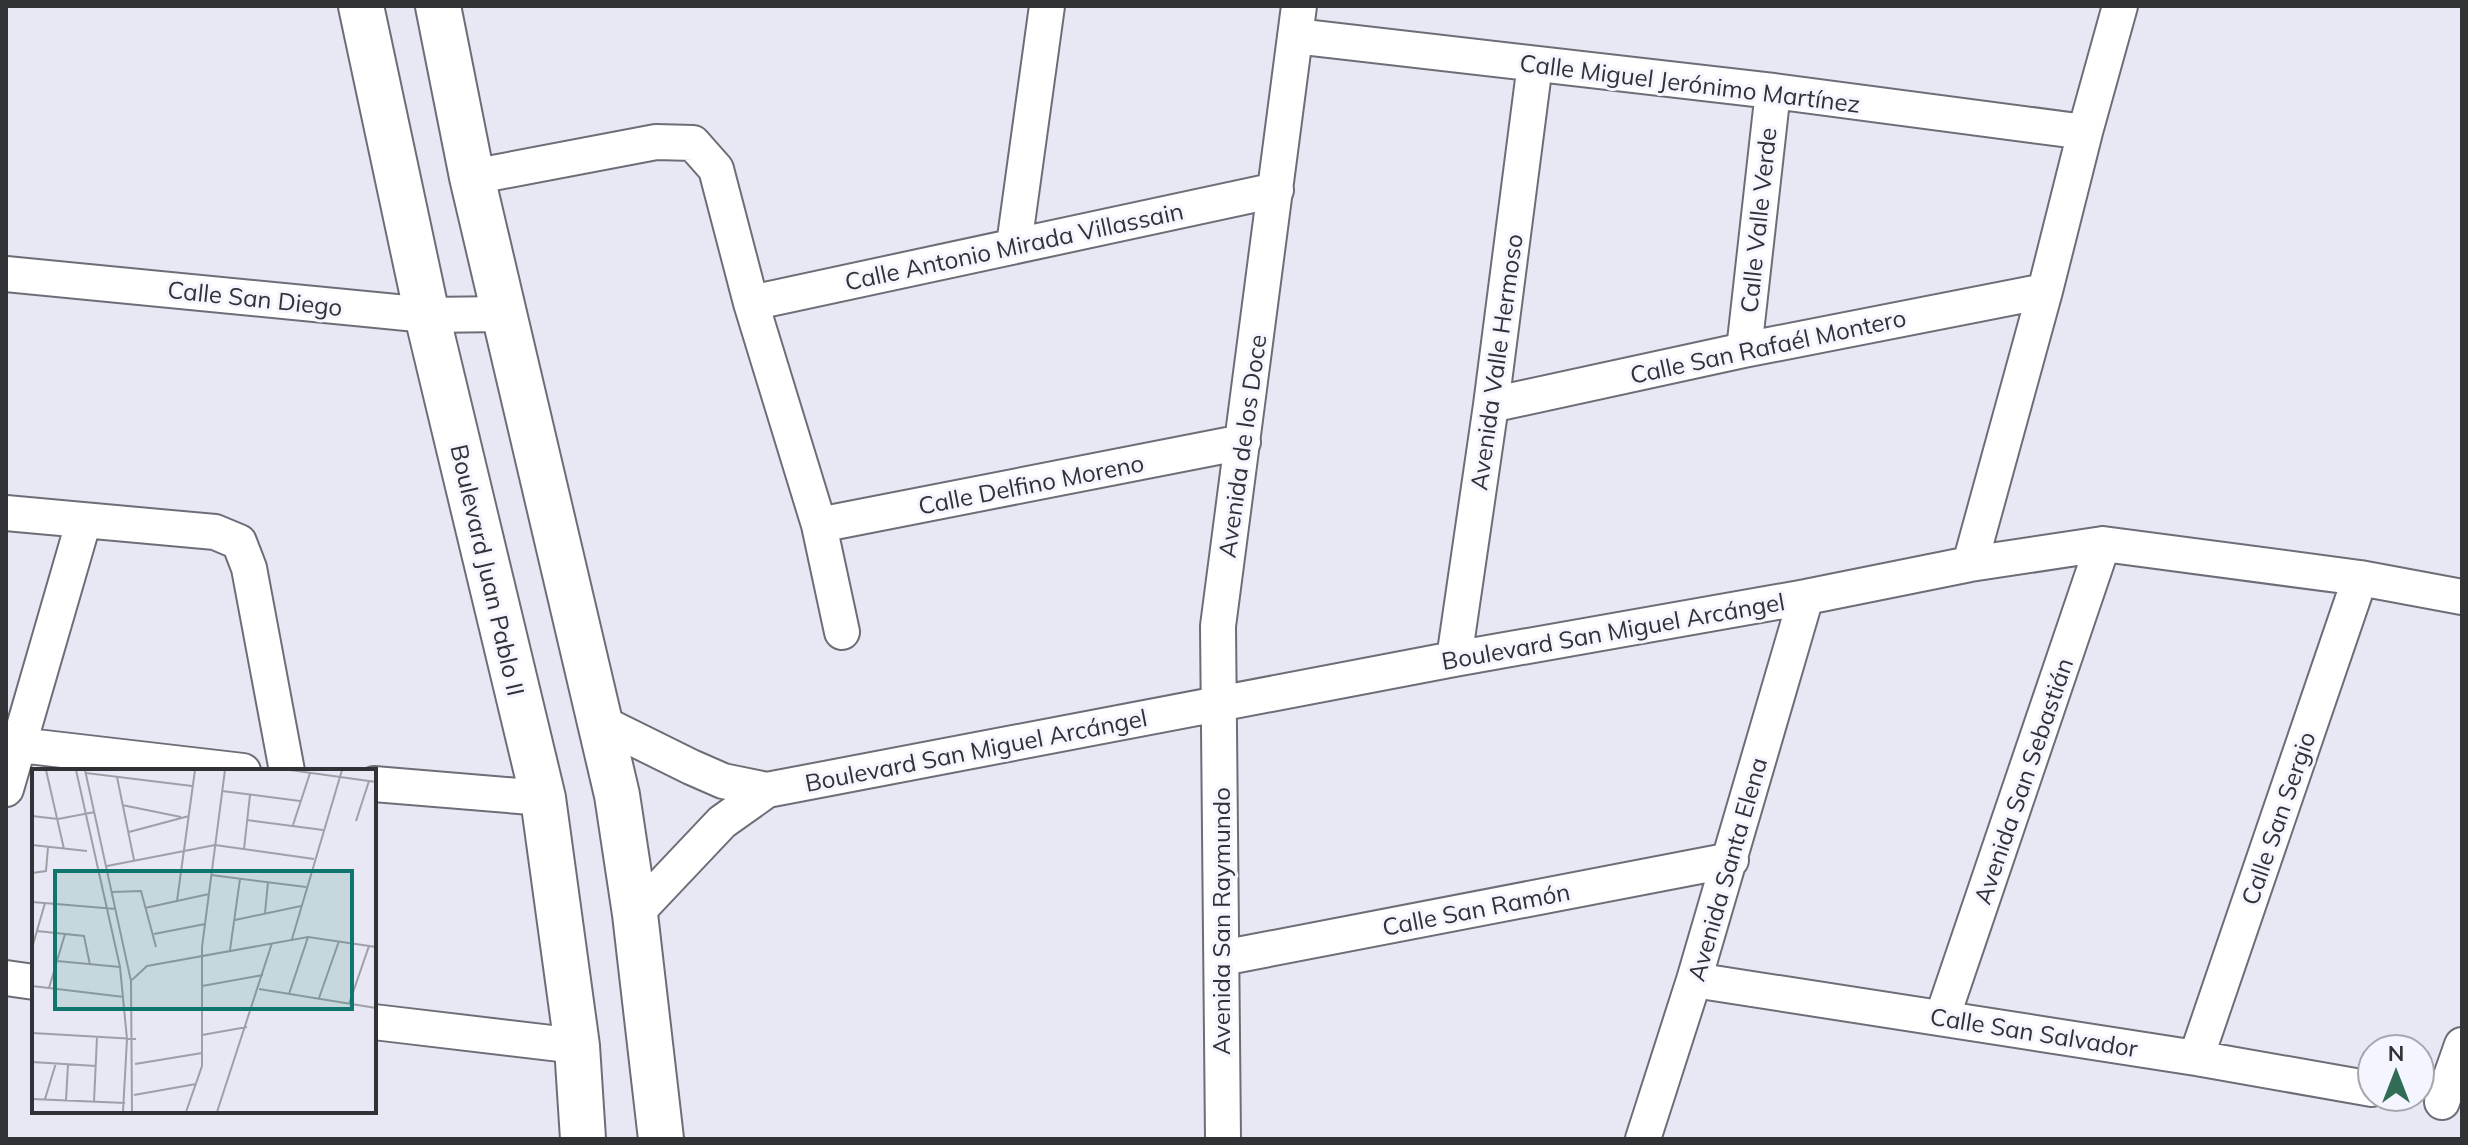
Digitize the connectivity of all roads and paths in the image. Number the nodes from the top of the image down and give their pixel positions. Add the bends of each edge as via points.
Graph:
1 (361, 6) edge
2 (438, 6) edge
3 (1047, 6) edge
4 (2120, 6) edge
5 (1297, 21) edge
6 (1535, 64) junction
7 (1773, 91) junction
8 (2085, 132) junction
9 (472, 177) junction
10 (1276, 190) junction
11 (1014, 245) junction
12 (6, 274) edge
13 (2045, 291) junction
14 (751, 303) junction
15 (505, 314) junction
16 (427, 315) junction
17 (1744, 350) junction
18 (1491, 405) junction
19 (1243, 442) junction
20 (6, 513) edge
21 (84, 520) junction
22 (819, 525) junction
23 (2103, 544) junction
24 (1970, 564) junction
25 (2360, 578) junction
26 (1806, 597) junction
27 (2462, 597) edge
28 (842, 632) dead end
29 (1454, 659) junction
30 (1220, 704) junction
31 (600, 722) junction
32 (19, 745) junction
33 (226, 769) edge
34 (287, 769) edge
35 (376, 784) edge
36 (6, 789) edge
37 (767, 790) junction
38 (543, 798) junction
39 (1731, 860) junction
40 (635, 914) junction
41 (1222, 958) junction
42 (6, 978) edge
43 (1694, 980) junction
44 (32, 982) edge
45 (1942, 1018) junction
46 (376, 1022) edge
47 (2462, 1045) edge
48 (577, 1046) junction
49 (2196, 1058) junction
50 (2356, 1086) edge
51 (2440, 1101) edge
52 (583, 1139) edge
53 (661, 1139) edge
54 (1223, 1139) edge
55 (1643, 1139) edge

1 - 16 street, Boulevard Juan Pablo II
2 - 9 street
3 - 11 street
4 - 8 street
5 - 6 street, Calle Miguel Jerónimo Martínez
5 - 10 street, Avenida de los Doce
6 - 7 street, Calle Miguel Jerónimo Martínez
6 - 18 street, Avenida Valle Hermoso
7 - 8 street, Calle Miguel Jerónimo Martínez
7 - 17 street, Calle Valle Verde
8 - 13 street
9 - 14 street via 656,142 693,143 716,169
9 - 15 street
10 - 11 street, Calle Antonio Mirada Villassain
10 - 19 street, Avenida de los Doce
11 - 14 street, Calle Antonio Mirada Villassain
12 - 16 street, Calle San Diego
13 - 17 street, Calle San Rafaél Montero
13 - 24 street
14 - 22 street
15 - 16 street, Calle San Diego
15 - 31 street
16 - 38 street, Boulevard Juan Pablo II
17 - 18 street, Calle San Rafaél Montero
18 - 29 street, Avenida Valle Hermoso
19 - 22 street, Calle Delfino Moreno
19 - 30 street, Avenida de los Doce via 1218,626
20 - 21 street
21 - 32 street
21 - 34 street via 215,532 239,542 249,568
22 - 28 street
23 - 24 street, Boulevard San Miguel Arcángel
23 - 25 street, Boulevard San Miguel Arcángel
23 - 45 street, Avenida San Sebastián
24 - 26 street, Boulevard San Miguel Arcángel
25 - 27 street, Boulevard San Miguel Arcángel
25 - 49 street, Calle San Sergio
26 - 29 street, Boulevard San Miguel Arcángel
26 - 39 street, Avenida Santa Elena
29 - 30 street, Boulevard San Miguel Arcángel
30 - 37 street, Boulevard San Miguel Arcángel
30 - 41 street, Avenida San Raymundo
31 - 37 street, Boulevard San Miguel Arcángel via 723,781
31 - 40 street
32 - 33 street
32 - 36 street
35 - 38 street
37 - 40 street, Boulevard San Miguel Arcángel via 722,822
38 - 48 street, Boulevard Juan Pablo II
39 - 41 street, Calle San Ramón
39 - 43 street, Avenida Santa Elena
40 - 53 street
41 - 54 street, Avenida San Raymundo
42 - 44 street
43 - 45 street, Calle San Salvador
43 - 55 street, Avenida Santa Elena
45 - 49 street, Calle San Salvador
46 - 48 street
47 - 51 street
48 - 52 street, Boulevard Juan Pablo II
49 - 50 street, Calle San Salvador

